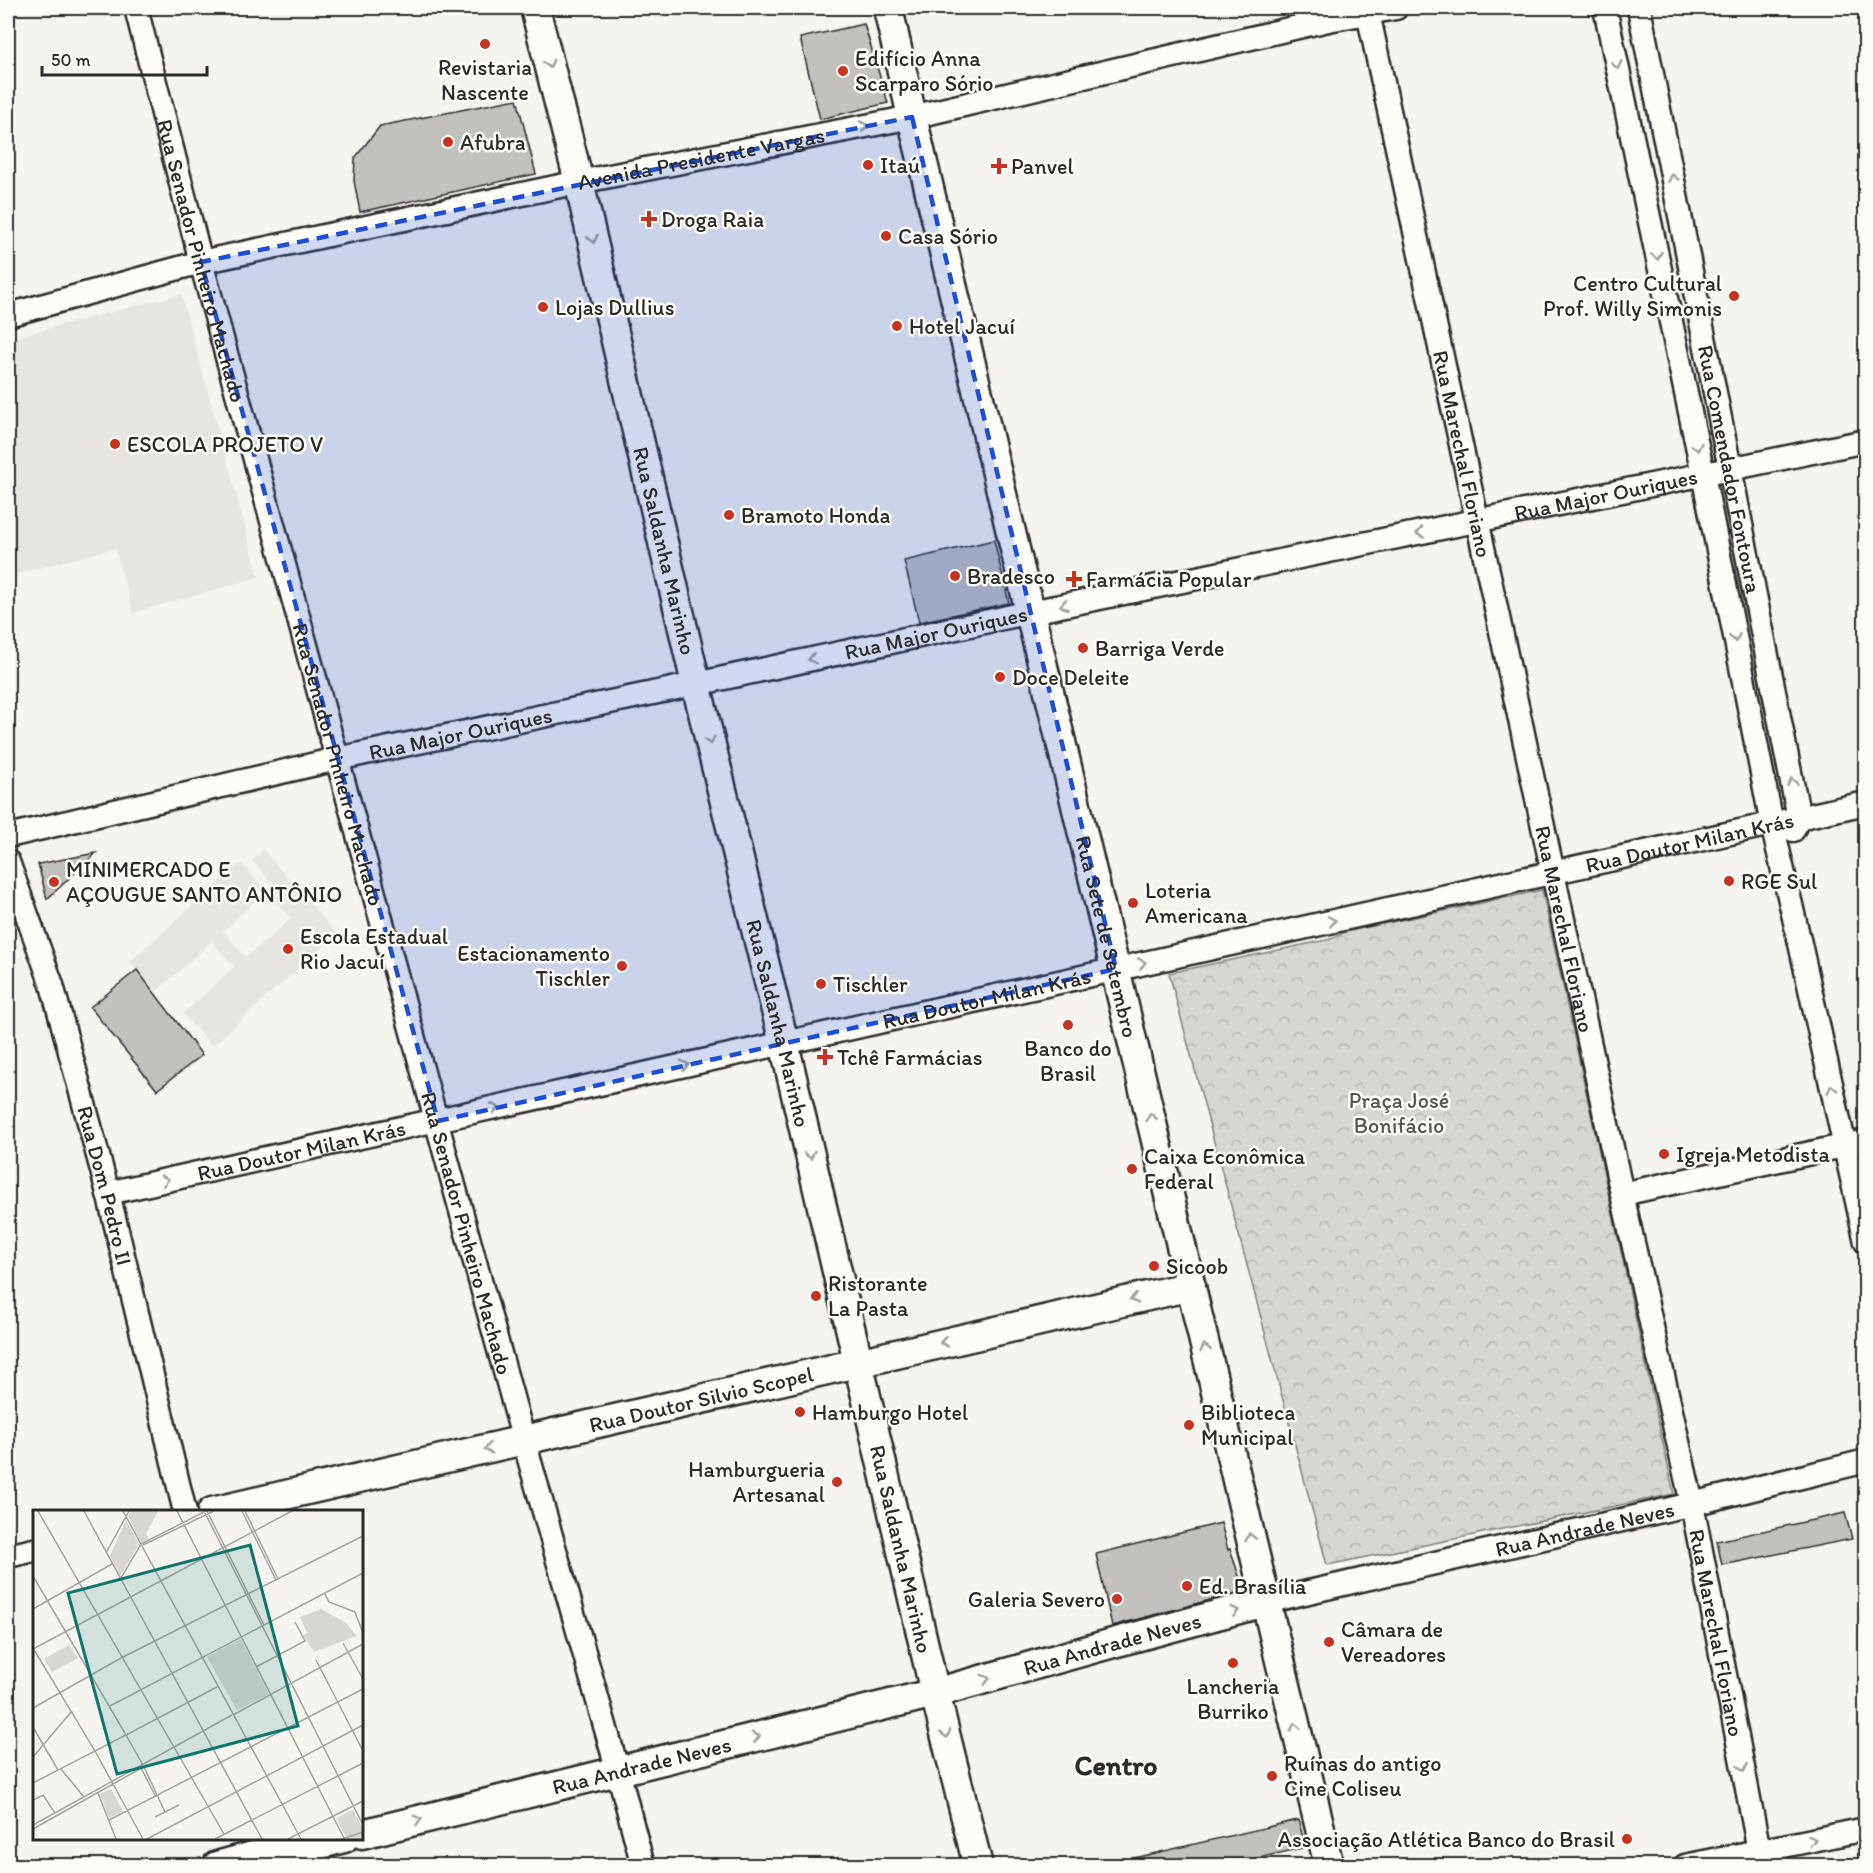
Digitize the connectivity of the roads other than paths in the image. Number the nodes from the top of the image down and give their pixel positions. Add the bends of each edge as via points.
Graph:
1 (136, 8) edge
2 (535, 8) edge
3 (888, 8) edge
4 (1396, 8) edge
5 (1605, 8) edge
6 (1639, 8) edge
7 (1368, 10) edge
8 (1655, 92) junction
9 (1624, 98) junction
10 (912, 117) junction
11 (579, 182) junction
12 (1680, 216) junction
13 (1650, 220) junction
14 (201, 262) junction
15 (8, 315) edge
16 (1866, 441) edge
17 (1730, 469) junction
18 (1702, 474) junction
19 (1477, 521) junction
20 (1748, 559) junction
21 (1720, 563) junction
22 (1031, 612) junction
23 (696, 684) junction
24 (1775, 696) junction
25 (1748, 703) junction
26 (337, 759) junction
27 (1866, 803) edge
28 (1799, 818) junction
29 (1772, 824) junction
30 (8, 836) edge
31 (1779, 855) junction
32 (8, 862) edge
33 (1552, 873) junction
34 (1116, 969) junction
35 (784, 1043) junction
36 (438, 1121) junction
37 (1855, 1144) edge
38 (108, 1193) junction
39 (1622, 1194) junction
40 (1866, 1242) edge
41 (1191, 1286) junction
42 (859, 1362) junction
43 (524, 1441) junction
44 (1866, 1461) edge
45 (1692, 1504) junction
46 (185, 1510) edge
47 (221, 1510) edge
48 (33, 1550) edge
49 (8, 1556) edge
50 (1265, 1602) junction
51 (936, 1693) junction
52 (618, 1772) junction
53 (1866, 1829) edge
54 (363, 1834) edge
55 (339, 1840) edge
56 (263, 1855) edge
57 (1761, 1858) edge
58 (643, 1866) edge
59 (978, 1866) edge
60 (1329, 1866) edge
61 (1685, 1866) edge

1 - 14 street, Rua Senador Pinheiro Machado
2 -> 11 main road, Rua Saldanha Marinho
3 - 10 main road, Rua Sete de Setembro
4 - 7 street, Avenida Presidente Vargas
5 -> 9 street, Rua Comendador Fontoura
6 - 8 street, Rua Comendador Fontoura
7 - 10 street, Avenida Presidente Vargas
7 - 19 street, Rua Marechal Floriano
8 - 9 street
12 -> 8 street, Rua Comendador Fontoura
9 - 13 street, Rua Comendador Fontoura
11 -> 10 street, Avenida Presidente Vargas
10 - 22 main road, Rua Sete de Setembro
11 - 14 street, Avenida Presidente Vargas
11 -> 23 main road, Rua Saldanha Marinho
12 - 13 street
12 - 17 street, Rua Comendador Fontoura
13 -> 18 street, Rua Comendador Fontoura
14 - 15 street, Avenida Presidente Vargas
14 - 26 street, Rua Senador Pinheiro Machado
16 - 17 street, Rua Major Ouriques
17 - 18 street, Rua Major Ouriques
17 - 20 street, Rua Comendador Fontoura
18 - 19 street, Rua Major Ouriques
18 - 21 street, Rua Comendador Fontoura
19 -> 22 street, Rua Major Ouriques
19 - 33 street, Rua Marechal Floriano
20 - 21 street
20 - 24 street, Rua Comendador Fontoura
21 -> 25 street, Rua Comendador Fontoura
22 -> 23 street, Rua Major Ouriques
22 - 34 main road, Rua Sete de Setembro
23 - 26 street, Rua Major Ouriques
23 -> 35 main road, Rua Saldanha Marinho
24 - 25 street
28 -> 24 street, Rua Comendador Fontoura
25 - 29 street, Rua Comendador Fontoura
26 - 30 street, Rua Major Ouriques
26 - 36 street, Rua Senador Pinheiro Machado
27 - 28 street, Rua Doutor Milan Krás
28 - 29 street, Rua Doutor Milan Krás
28 - 31 street
29 - 31 street, Rua Comendador Fontoura
29 - 33 street, Rua Doutor Milan Krás
37 -> 31 street, Rua Comendador Fontoura
32 - 38 street, Rua Dom Pedro II via 52,985
34 -> 33 street, Rua Doutor Milan Krás
33 - 39 street, Rua Marechal Floriano
34 - 35 street, Rua Doutor Milan Krás
41 -> 34 main road, Rua Sete de Setembro
36 -> 35 street, Rua Doutor Milan Krás
35 -> 42 main road, Rua Saldanha Marinho
38 -> 36 street, Rua Doutor Milan Krás
36 - 43 street, Rua Senador Pinheiro Machado
37 - 39 street
37 - 40 street, Rua Comendador Fontoura
38 - 46 street, Rua Dom Pedro II
39 - 45 street, Rua Marechal Floriano
41 -> 42 main road, Rua Doutor Silvio Scopel
50 -> 41 main road, Rua Sete de Setembro
42 - 43 main road, Rua Doutor Silvio Scopel
42 - 51 main road, Rua Saldanha Marinho
43 -> 47 main road, Rua Doutor Silvio Scopel
43 - 52 street, Rua Senador Pinheiro Machado
44 - 45 street, Rua Andrade Neves
45 - 50 street, Rua Andrade Neves
45 -> 57 street, Rua Marechal Floriano
48 - 49 street
51 -> 50 main road, Rua Andrade Neves
60 -> 50 main road, Rua Sete de Setembro
52 -> 51 main road, Rua Andrade Neves
51 -> 59 main road, Rua Saldanha Marinho
54 -> 52 main road, Rua Andrade Neves
52 - 58 street, Rua Senador Pinheiro Machado
57 -> 53 street
55 - 56 main road
57 - 61 street

